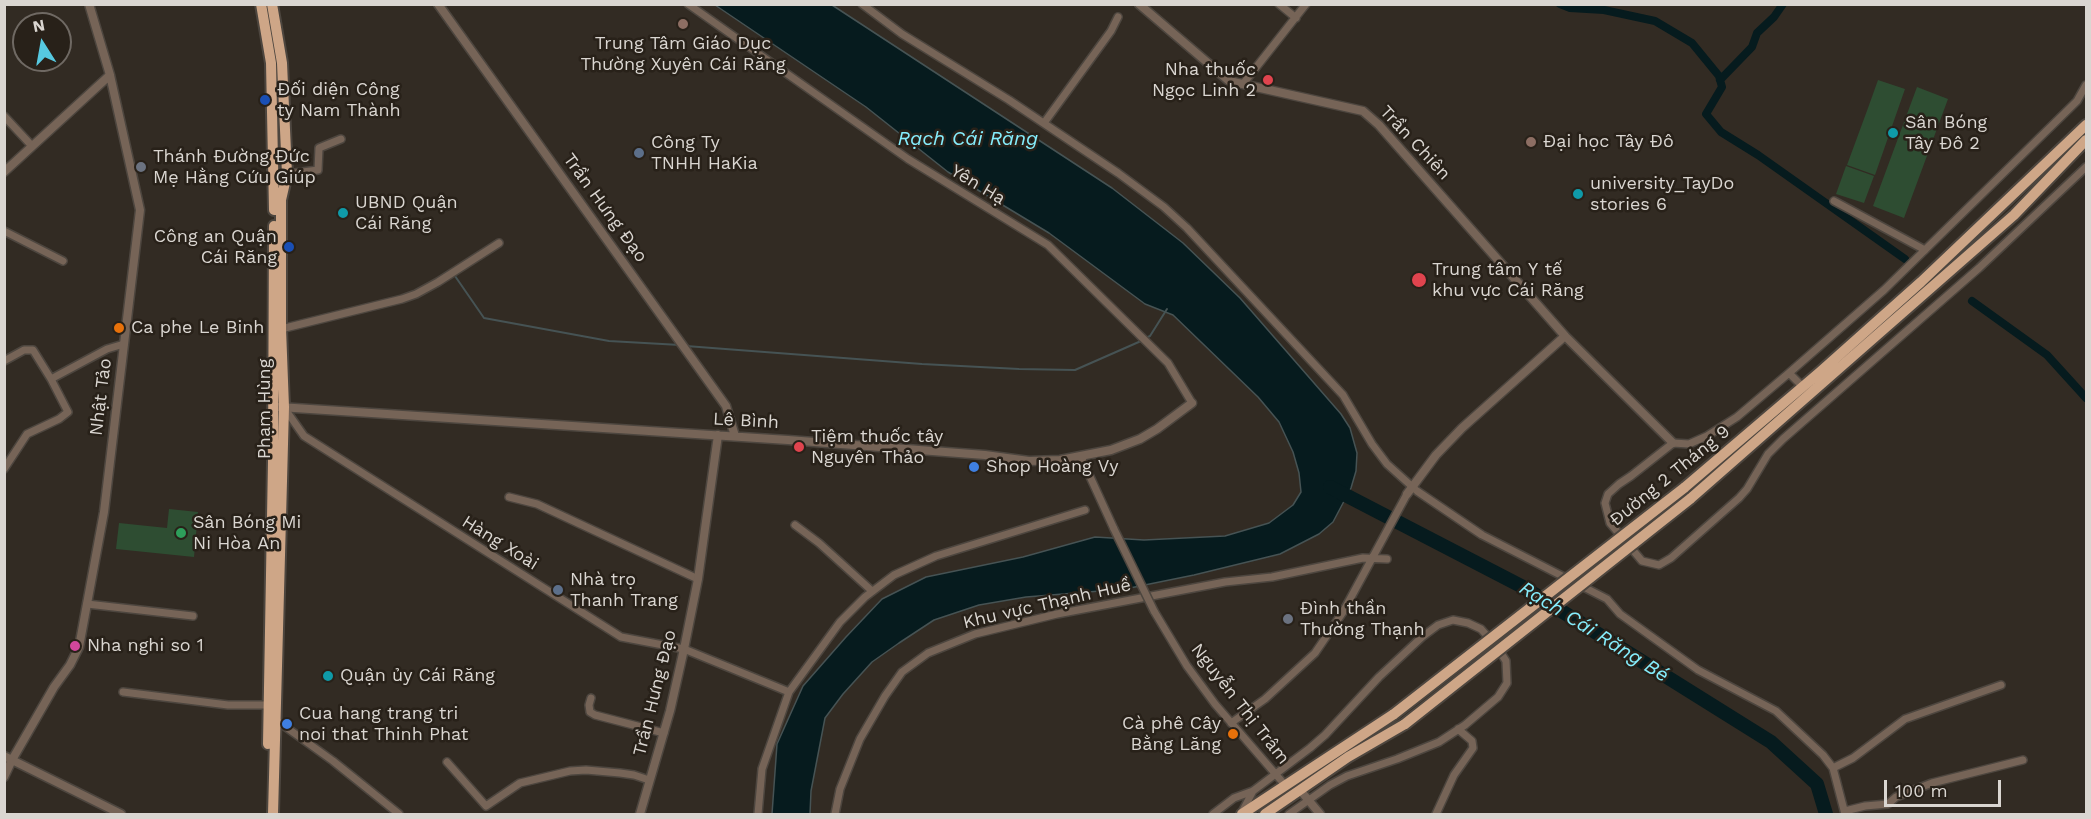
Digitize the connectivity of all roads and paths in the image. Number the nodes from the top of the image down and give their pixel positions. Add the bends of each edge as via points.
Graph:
1 (89, 4) edge
2 (261, 4) edge
3 (272, 4) edge
4 (438, 4) edge
5 (688, 4) edge
6 (862, 4) edge
7 (1139, 4) edge
8 (1279, 4) edge
9 (1306, 4) edge
10 (1118, 17) dead end
11 (1296, 18) junction
12 (110, 75) junction
13 (1243, 84) junction
14 (2086, 85) edge
15 (4, 116) edge
16 (1044, 123) junction
17 (2086, 125) edge
18 (341, 139) dead end
19 (2086, 140) edge
20 (32, 146) junction
21 (2086, 167) edge
22 (4, 172) edge
23 (287, 174) junction
24 (274, 175) junction
25 (1834, 201) dead end
26 (4, 231) edge
27 (499, 243) dead end
28 (1925, 250) junction
29 (63, 261) dead end
30 (281, 329) junction
31 (1564, 336) junction
32 (124, 344) junction
33 (1866, 345) junction
34 (1877, 357) junction
35 (4, 361) edge
36 (1789, 373) junction
37 (51, 379) junction
38 (1803, 387) junction
39 (1192, 403) joint
40 (278, 407) junction
41 (718, 435) junction
42 (735, 436) junction
43 (1673, 443) junction
44 (1081, 457) junction
45 (5, 468) edge
46 (1409, 490) junction
47 (509, 497) dead end
48 (1085, 510) dead end
49 (795, 525) dead end
50 (1372, 558) junction
51 (1387, 560) dead end
52 (698, 579) junction
53 (872, 591) junction
54 (87, 604) junction
55 (193, 616) dead end
56 (684, 650) junction
57 (2001, 685) dead end
58 (273, 686) junction
59 (123, 692) dead end
60 (789, 692) junction
61 (591, 698) dead end
62 (268, 705) junction
63 (276, 720) junction
64 (1231, 723) junction
65 (1458, 729) junction
66 (664, 733) junction
67 (8, 758) edge
68 (2023, 760) dead end
69 (447, 762) dead end
70 (1333, 768) junction
71 (1833, 768) junction
72 (1275, 773) junction
73 (4, 777) edge
74 (649, 780) junction
75 (1285, 784) junction
76 (1330, 785) junction
77 (1300, 790) junction
78 (1253, 791) junction
79 (1310, 801) junction
80 (1845, 813) edge
81 (121, 814) edge
82 (267, 814) edge
83 (273, 814) edge
84 (399, 814) edge
85 (639, 814) edge
86 (758, 814) edge
87 (835, 814) edge
88 (1213, 814) edge
89 (1241, 814) edge
90 (1265, 814) edge
91 (1289, 814) edge
92 (1320, 814) edge
93 (1436, 814) edge

1 - 12 street, Nhật Tảo
2 - 24 highway, Phạm Hùng via 271,63
3 - 23 highway, Phạm Hùng via 282,63
4 - 42 street, Trần Hưng Đạo via 726,406
5 - 39 street, Yên Hạ via 908,159 1048,245 1168,363
6 - 16 street via 902,34
7 - 13 street, Trần Chiên via 1229,81
8 - 11 street
9 - 11 street
10 - 16 street
11 - 13 street
12 - 20 street
12 - 32 street, Nhật Tảo via 140,210
13 - 31 street, Trần Chiên via 1362,111 1379,125
14 - 28 street via 2077,101
15 - 20 street
16 - 46 street via 1118,173 1187,228 1343,395 1372,444
17 - 38 highway, Đường 2 Tháng 9 via 1921,282
18 - 23 street via 318,148 318,170
19 - 33 highway, Đường 2 Tháng 9 via 2014,215
20 - 22 street
21 - 34 street
23 - 24 highway
23 - 30 highway, Phạm Hùng via 281,200
24 - 40 highway, Phạm Hùng
25 - 28 street
26 - 29 street
27 - 30 street via 416,294
28 - 36 street
30 - 40 highway, Phạm Hùng
31 - 43 street, Trần Chiên
31 - 46 street via 1462,428
32 - 37 street via 106,349
32 - 54 street, Nhật Tảo via 104,512
33 - 34 street
33 - 70 highway, Đường 2 Tháng 9, bridge via 1690,500 1405,724
34 - 43 street via 1768,454 1747,489 1726,510 1671,558 1659,565 1650,564 1642,561 1610,522 1605,503 1619,484
35 - 37 street via 24,350 33,350
36 - 38 street
36 - 43 street via 1737,417 1707,436 1689,444
37 - 45 street via 68,412 27,434
38 - 75 highway, Đường 2 Tháng 9, bridge via 1684,488 1394,714
39 - 44 street, Lê Bình via 1140,439
40 - 41 street, Lê Bình
40 - 56 street, Hàng Xoài via 304,436 621,637
40 - 58 highway, Phạm Hùng
41 - 42 street, Lê Bình
41 - 52 street, Trần Hưng Đạo
42 - 44 street, Lê Bình via 1029,461
44 - 64 street, Nguyễn Thị Trâm, bridge via 1154,611 1187,666
46 - 50 street
46 - 71 street via 1482,535 1607,599 1620,614 1698,670 1776,711
47 - 52 street via 537,504
48 - 53 street via 936,556 894,575
49 - 53 street
50 - 51 street, Khu vực Thạnh Huề
50 - 64 street via 1315,653 1265,699
50 - 87 street, Khu vực Thạnh Huề via 1057,614 975,634 928,653 902,672 860,739 840,789
52 - 56 street, Trần Hưng Đạo
53 - 60 street via 840,622
54 - 55 street
54 - 67 street, Nhật Tảo via 79,647 70,665
56 - 60 street, Hàng Xoài
56 - 66 street, Trần Hưng Đạo
57 - 71 street via 1905,719
58 - 62 highway, Phạm Hùng
58 - 63 highway, Phạm Hùng
59 - 62 street via 228,705
60 - 86 street via 762,769
61 - 66 street via 590,712 595,716
62 - 82 highway, Phạm Hùng
63 - 83 highway, Phạm Hùng
63 - 84 street
64 - 72 street, Nguyễn Thị Trâm
65 - 72 street via 1497,697 1507,683 1508,673 1506,661 1481,629 1453,620 1422,637 1325,735
65 - 76 street via 1439,741
65 - 93 street via 1472,741 1473,748 1454,775
66 - 74 street, Trần Hưng Đạo
67 - 73 street, Nhật Tảo
67 - 81 street
68 - 80 street via 1932,783 1888,804
69 - 74 street via 486,806 520,783 570,771 627,774
70 - 76 street
70 - 77 highway, Đường 2 Tháng 9
71 - 80 street
72 - 75 street, Nguyễn Thị Trâm
72 - 78 street
74 - 85 street, Trần Hưng Đạo
75 - 89 highway, Đường 2 Tháng 9
76 - 79 street
77 - 79 street
77 - 90 highway, Đường 2 Tháng 9
78 - 88 street via 1234,798
78 - 89 street
79 - 91 street
79 - 92 street

